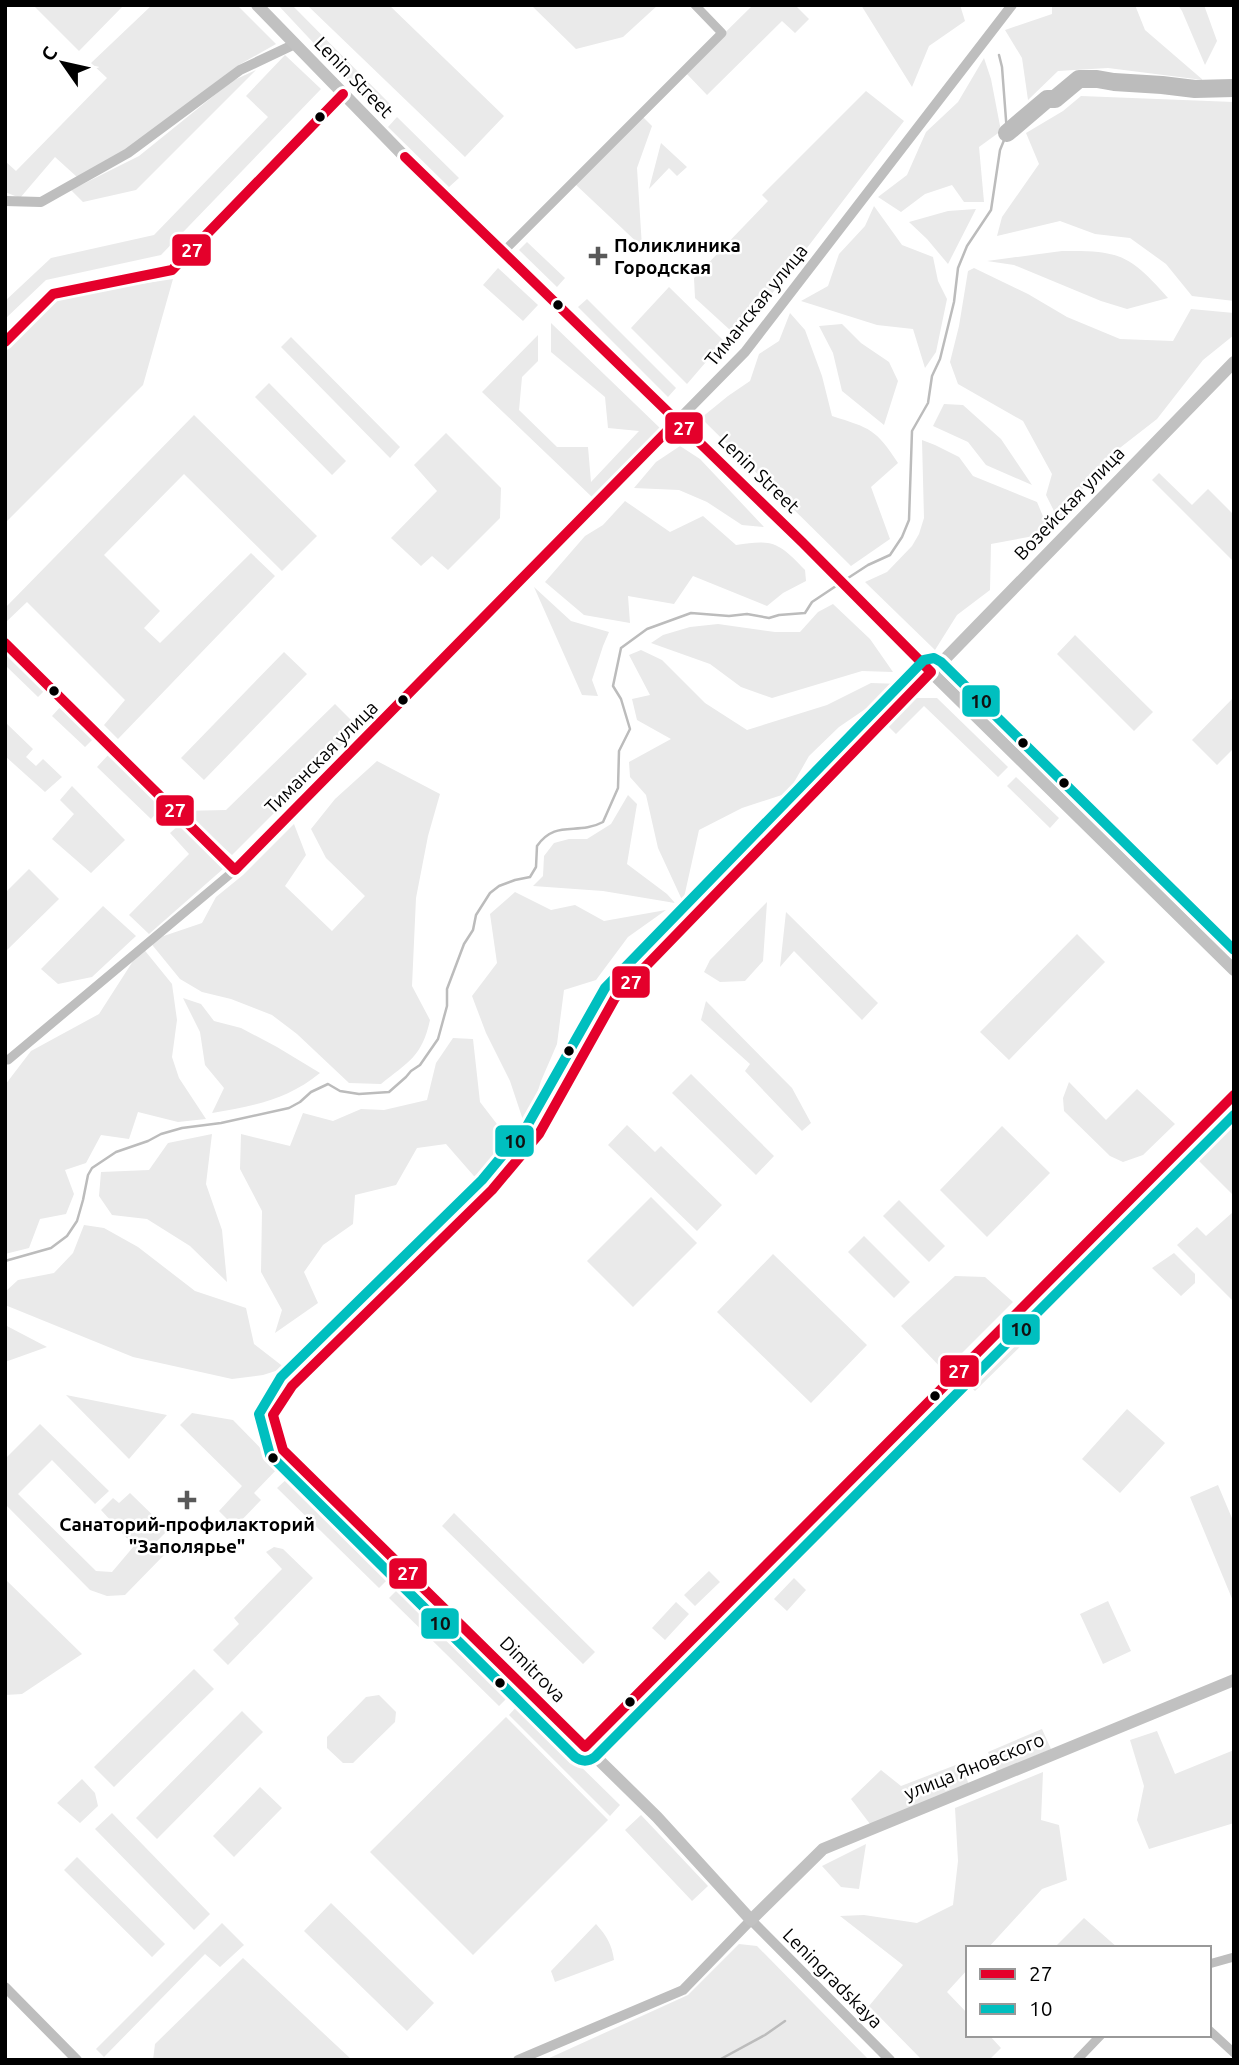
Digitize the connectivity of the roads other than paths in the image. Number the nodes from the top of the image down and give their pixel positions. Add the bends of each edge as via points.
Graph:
1 (257, 5) edge
2 (695, 5) edge
3 (1012, 5) edge
4 (295, 44) junction
5 (344, 94) junction
6 (5, 201) edge
7 (503, 252) junction
8 (5, 342) edge
9 (1234, 362) edge
10 (677, 421) junction
11 (5, 642) edge
12 (931, 672) junction
13 (234, 870) junction
14 (1234, 970) edge
15 (8, 1060) dead end
16 (1234, 1095) edge
17 (283, 1450) joint
18 (1234, 1680) edge
19 (585, 1747) junction
20 (751, 1920) junction
21 (1234, 1956) edge
22 (1211, 1963) edge
23 (5, 1987) edge
24 (1211, 2032) edge
25 (1099, 2037) edge
26 (1234, 2053) edge
27 (77, 2060) edge
28 (518, 2060) edge
29 (890, 2060) edge
30 (1077, 2060) edge

1 - 4 main road, Lenin Street
2 - 7 street via 722,33
3 - 10 street, Тиманская улица via 745,352
4 - 5 main road, Lenin Street
4 - 6 street via 240,69 128,153 41,202
5 - 7 main road, Lenin Street
5 - 8 street via 172,270 53,294
7 - 10 main road, Lenin Street
9 - 12 main road, Возейская улица
10 - 12 main road, Lenin Street
10 - 13 street, Тиманская улица
11 - 13 street
12 - 14 main road, Lenin Street
12 - 17 main road, Возейская улица via 615,998 540,1134 492,1190 292,1386 273,1415
13 - 15 street, Тиманская улица
16 - 19 street
17 - 19 main road, Dimitrova
18 - 20 main road, улица Яновского via 822,1849
19 - 20 main road, Dimitrova
20 - 28 street via 683,1990
20 - 29 street, Leningradskaya
21 - 22 street
23 - 27 street
24 - 26 street
25 - 30 street

